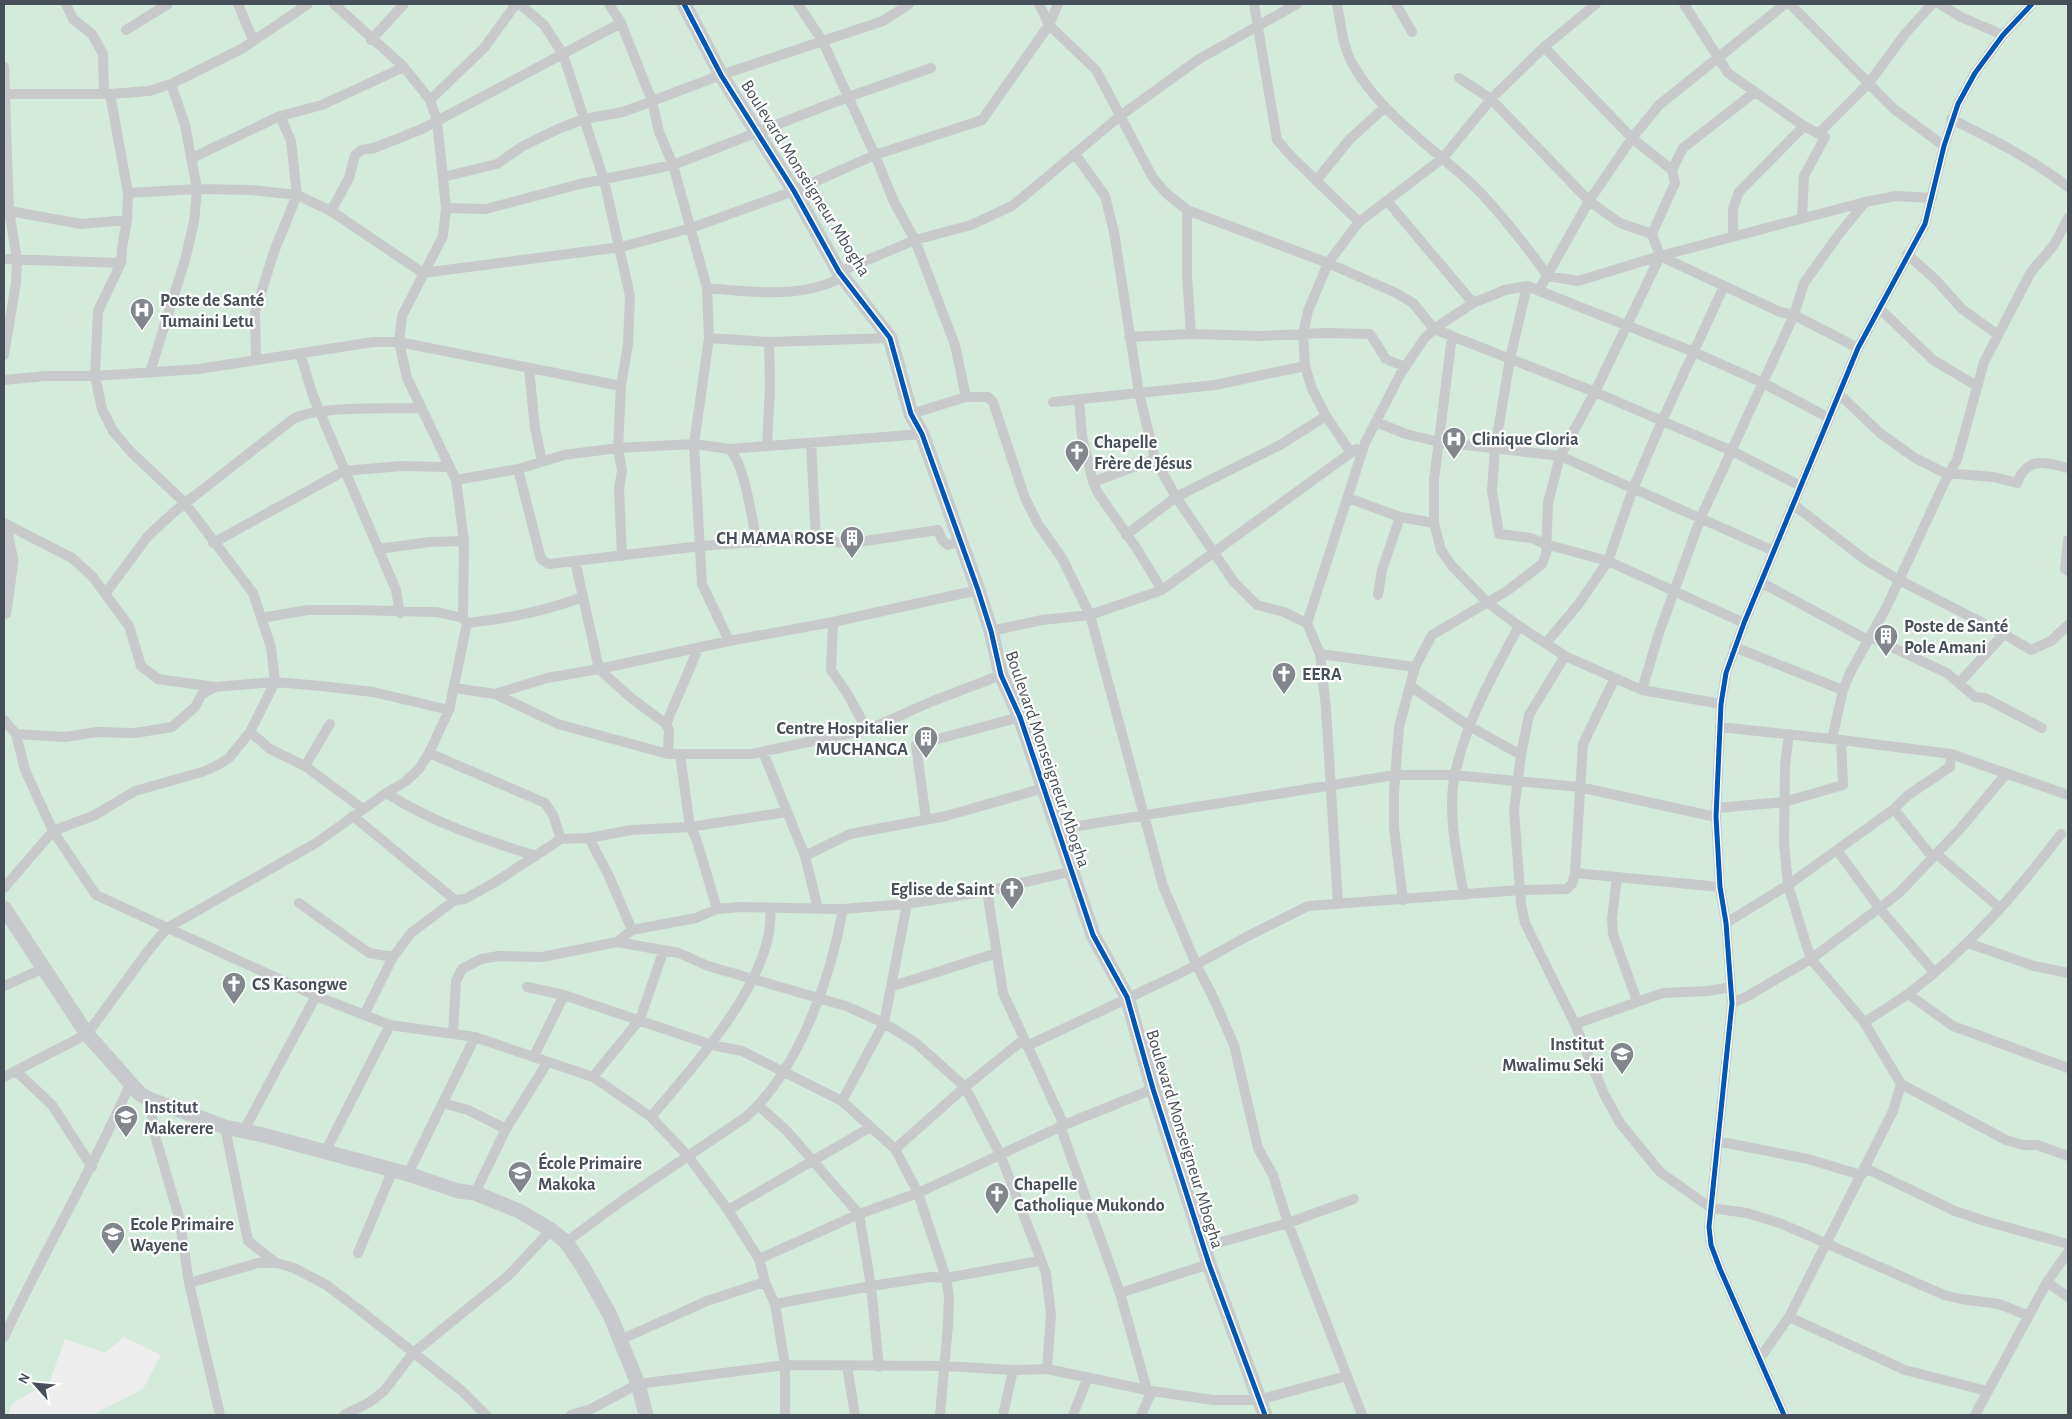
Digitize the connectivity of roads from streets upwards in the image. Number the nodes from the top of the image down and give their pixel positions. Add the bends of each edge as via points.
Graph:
1 (66, 4) edge
2 (168, 4) edge
3 (238, 4) edge
4 (308, 4) edge
5 (334, 4) edge
6 (404, 4) edge
7 (516, 4) edge
8 (520, 4) edge
9 (609, 4) edge
10 (684, 4) edge
11 (798, 4) edge
12 (909, 4) edge
13 (1039, 4) edge
14 (1058, 4) edge
15 (1254, 4) edge
16 (1297, 4) edge
17 (1337, 4) edge
18 (1396, 4) edge
19 (1596, 4) edge
20 (1684, 4) edge
21 (1785, 4) edge
22 (1790, 4) edge
23 (1932, 4) edge
24 (1940, 4) edge
25 (2032, 4) edge
26 (621, 23) junction
27 (1049, 25) junction
28 (1258, 25) junction
29 (126, 30) dead end
30 (1412, 32) dead end
31 (2003, 35) junction
32 (253, 40) junction
33 (371, 40) junction
34 (823, 42) junction
35 (1544, 47) junction
36 (563, 54) junction
37 (1717, 57) junction
38 (4, 67) edge
39 (404, 67) junction
40 (931, 68) dead end
41 (721, 75) junction
42 (1459, 78) dead end
43 (1868, 83) junction
44 (171, 84) junction
45 (1755, 92) junction
46 (5, 94) edge
47 (107, 94) junction
48 (848, 97) junction
49 (1491, 98) junction
50 (430, 100) junction
51 (652, 101) junction
52 (1384, 108) junction
53 (280, 116) junction
54 (1120, 116) junction
55 (584, 119) junction
56 (1951, 119) junction
57 (437, 121) junction
58 (1804, 126) junction
59 (756, 133) junction
60 (1818, 134) junction
61 (1632, 138) junction
62 (1944, 146) junction
63 (1075, 154) junction
64 (876, 155) junction
65 (192, 158) junction
66 (1443, 158) junction
67 (673, 165) junction
68 (1672, 170) junction
69 (443, 177) junction
70 (604, 180) junction
71 (1316, 181) junction
72 (2068, 187) edge
73 (198, 189) junction
74 (794, 191) junction
75 (128, 193) junction
76 (297, 195) junction
77 (1932, 198) junction
78 (1589, 201) junction
79 (1388, 202) junction
80 (1865, 202) junction
81 (446, 208) junction
82 (1187, 210) junction
83 (6, 211) edge
84 (332, 211) junction
85 (1802, 217) junction
86 (2068, 218) edge
87 (127, 220) junction
88 (1358, 222) junction
89 (691, 228) junction
90 (1652, 234) junction
91 (1733, 237) junction
92 (915, 240) junction
93 (620, 247) junction
94 (1907, 254) junction
95 (1660, 256) junction
96 (4, 259) edge
97 (17, 259) junction
98 (121, 263) junction
99 (1328, 263) junction
100 (423, 273) junction
101 (840, 274) junction
102 (1548, 276) junction
103 (1526, 286) junction
104 (1724, 286) junction
105 (707, 288) junction
106 (1539, 290) junction
107 (1473, 303) junction
108 (1880, 310) junction
109 (1794, 314) junction
110 (7, 318) edge
111 (1627, 324) junction
112 (1434, 329) junction
113 (1191, 334) junction
114 (1303, 334) junction
115 (1997, 334) junction
116 (1452, 336) junction
117 (1129, 337) junction
118 (709, 338) junction
119 (890, 338) junction
120 (399, 342) junction
121 (769, 342) junction
122 (1858, 348) junction
123 (1694, 352) junction
124 (300, 353) junction
125 (4, 355) edge
126 (256, 359) junction
127 (1510, 360) junction
128 (1305, 366) junction
129 (1405, 367) junction
130 (529, 369) junction
131 (150, 372) junction
132 (95, 376) junction
133 (4, 380) edge
134 (1763, 383) junction
135 (621, 386) junction
136 (1977, 386) junction
137 (1595, 392) junction
138 (1139, 393) junction
139 (1839, 394) junction
140 (966, 398) junction
141 (1079, 400) junction
142 (1053, 402) dead end
143 (420, 408) junction
144 (319, 411) junction
145 (911, 414) junction
146 (1326, 416) junction
147 (1829, 418) junction
148 (1662, 421) junction
149 (1376, 422) junction
150 (922, 434) junction
151 (1438, 442) junction
152 (811, 443) junction
153 (1365, 443) junction
154 (694, 444) junction
155 (767, 446) junction
156 (618, 448) junction
157 (729, 449) junction
158 (1495, 450) junction
159 (1732, 451) junction
160 (1351, 453) junction
161 (1560, 456) junction
162 (1155, 459) junction
163 (542, 460) junction
164 (450, 467) junction
165 (2068, 468) edge
166 (518, 469) junction
167 (344, 471) junction
168 (1949, 472) junction
169 (456, 480) junction
170 (1094, 482) junction
171 (1801, 486) junction
172 (1634, 490) junction
173 (1176, 497) junction
174 (1348, 498) junction
175 (185, 503) junction
176 (1794, 505) junction
177 (1400, 517) junction
178 (1701, 517) junction
179 (1434, 523) junction
180 (4, 524) edge
181 (4, 528) edge
182 (1126, 535) junction
183 (816, 539) junction
184 (2068, 540) edge
185 (464, 541) junction
186 (960, 542) junction
187 (214, 543) junction
188 (757, 543) junction
189 (1545, 544) junction
190 (701, 546) junction
191 (379, 549) junction
192 (1774, 551) junction
193 (1214, 552) junction
194 (622, 556) junction
195 (575, 561) junction
196 (1608, 561) junction
197 (7, 562) edge
198 (2068, 571) edge
199 (1899, 580) junction
200 (1762, 583) junction
201 (1674, 589) junction
202 (978, 590) junction
203 (1162, 590) junction
204 (105, 594) junction
205 (1378, 595) dead end
206 (583, 597) junction
207 (1488, 603) junction
208 (4, 612) edge
209 (400, 613) junction
210 (1090, 615) junction
211 (261, 618) junction
212 (465, 621) junction
213 (833, 622) junction
214 (1307, 623) junction
215 (1744, 623) junction
216 (2068, 625) edge
217 (1519, 626) junction
218 (991, 631) junction
219 (2004, 634) junction
220 (1869, 638) junction
221 (729, 641) junction
222 (1546, 643) junction
223 (1734, 647) junction
224 (698, 649) junction
225 (1320, 654) junction
226 (1565, 656) junction
227 (1415, 667) junction
228 (599, 669) junction
229 (1001, 675) junction
230 (1614, 680) junction
231 (275, 682) junction
232 (1959, 683) junction
233 (215, 686) junction
234 (1410, 686) junction
235 (455, 688) junction
236 (1642, 690) junction
237 (1843, 690) junction
238 (495, 694) junction
239 (1721, 704) junction
240 (448, 710) junction
241 (1020, 717) junction
242 (4, 720) edge
243 (330, 724) dead end
244 (666, 724) junction
245 (1469, 726) junction
246 (1720, 728) junction
247 (2042, 728) dead end
248 (867, 730) junction
249 (250, 732) junction
250 (16, 734) junction
251 (1790, 734) junction
252 (1837, 739) junction
253 (763, 752) junction
254 (429, 753) junction
255 (668, 754) junction
256 (680, 754) junction
257 (1951, 754) junction
258 (1521, 755) junction
259 (305, 766) junction
260 (2006, 774) junction
261 (1395, 775) junction
262 (1454, 775) junction
263 (1517, 780) junction
264 (1330, 785) junction
265 (1579, 787) junction
266 (1044, 788) junction
267 (386, 793) junction
268 (2068, 795) edge
269 (1784, 802) junction
270 (363, 809) junction
271 (1894, 809) junction
272 (787, 812) junction
273 (1717, 812) junction
274 (353, 816) junction
275 (1146, 816) junction
276 (926, 819) junction
277 (690, 826) junction
278 (1059, 829) junction
279 (53, 831) junction
280 (2061, 834) dead end
281 (589, 838) junction
282 (561, 839) junction
283 (1838, 850) junction
284 (1934, 855) junction
285 (536, 856) junction
286 (805, 856) junction
287 (1073, 871) junction
288 (1575, 873) junction
289 (1617, 877) junction
290 (1788, 885) junction
291 (4, 888) edge
292 (1720, 888) junction
293 (1520, 890) junction
294 (987, 891) junction
295 (1464, 896) junction
296 (455, 900) junction
297 (1403, 900) junction
298 (298, 903) dead end
299 (907, 904) junction
300 (1338, 904) junction
301 (4, 908) edge
302 (770, 908) junction
303 (2000, 908) junction
304 (717, 909) junction
305 (818, 909) junction
306 (843, 909) junction
307 (1880, 909) junction
308 (1726, 923) junction
309 (167, 928) junction
310 (632, 930) junction
311 (618, 942) junction
312 (1968, 943) junction
313 (663, 952) junction
314 (997, 954) junction
315 (393, 957) junction
316 (1811, 959) junction
317 (1196, 964) junction
318 (44, 968) junction
319 (1934, 972) junction
320 (2068, 973) edge
321 (752, 979) junction
322 (4, 986) edge
323 (893, 986) junction
324 (527, 987) dead end
325 (1731, 987) junction
326 (1908, 994) junction
327 (564, 995) junction
328 (316, 996) junction
329 (1127, 997) junction
330 (819, 998) junction
331 (1637, 1001) junction
332 (1732, 1003) junction
333 (364, 1015) junction
334 (640, 1019) junction
335 (1864, 1022) junction
336 (884, 1023) junction
337 (1575, 1024) junction
338 (390, 1025) junction
339 (87, 1034) junction
340 (453, 1034) junction
341 (475, 1037) junction
342 (1026, 1043) junction
343 (712, 1045) junction
344 (534, 1056) junction
345 (547, 1062) junction
346 (2068, 1068) edge
347 (16, 1071) junction
348 (784, 1072) junction
349 (4, 1077) edge
350 (593, 1077) junction
351 (130, 1084) junction
352 (1901, 1084) junction
353 (965, 1087) junction
354 (1153, 1089) junction
355 (149, 1099) junction
356 (842, 1101) junction
357 (443, 1103) junction
358 (758, 1106) junction
359 (651, 1117) junction
360 (1062, 1125) junction
361 (224, 1127) junction
362 (871, 1127) junction
363 (506, 1129) junction
364 (243, 1132) junction
365 (1717, 1141) junction
366 (895, 1149) junction
367 (325, 1152) junction
368 (1000, 1154) junction
369 (688, 1156) junction
370 (2068, 1156) edge
371 (813, 1160) junction
372 (92, 1167) junction
373 (392, 1172) junction
374 (408, 1174) junction
375 (1861, 1175) junction
376 (918, 1193) junction
377 (475, 1194) junction
378 (1354, 1199) dead end
379 (1711, 1208) junction
380 (728, 1210) junction
381 (859, 1214) junction
382 (1288, 1223) junction
383 (551, 1230) junction
384 (1826, 1241) junction
385 (566, 1242) junction
386 (2068, 1244) edge
387 (1204, 1247) junction
388 (2068, 1252) edge
389 (358, 1253) dead end
390 (759, 1259) junction
391 (1039, 1261) junction
392 (277, 1263) junction
393 (1209, 1264) junction
394 (946, 1278) junction
395 (765, 1282) junction
396 (2048, 1282) junction
397 (189, 1283) junction
398 (871, 1286) junction
399 (1120, 1293) junction
400 (2068, 1297) edge
401 (776, 1304) junction
402 (2029, 1316) junction
403 (1789, 1317) junction
404 (7, 1319) edge
405 (4, 1337) edge
406 (620, 1340) junction
407 (413, 1353) junction
408 (1760, 1358) junction
409 (785, 1365) junction
410 (847, 1366) junction
411 (879, 1366) junction
412 (945, 1366) junction
413 (1047, 1369) junction
414 (1013, 1370) junction
415 (1347, 1376) junction
416 (1088, 1377) junction
417 (638, 1384) junction
418 (1987, 1390) junction
419 (1149, 1391) junction
420 (1258, 1400) junction
421 (220, 1415) edge
422 (344, 1415) edge
423 (486, 1415) edge
424 (571, 1415) edge
425 (646, 1415) edge
426 (784, 1415) edge
427 (855, 1415) edge
428 (940, 1415) edge
429 (1003, 1415) edge
430 (1073, 1415) edge
431 (1141, 1415) edge
432 (1265, 1415) edge
433 (1362, 1415) edge
434 (1784, 1415) edge
435 (1975, 1415) edge

1 - 47 street via 73,19 92,34 102,54
2 - 29 street
3 - 32 street
4 - 32 street
5 - 33 street
6 - 33 street
7 - 50 street via 484,48
8 - 36 street via 544,26
9 - 26 street
10 - 41 street, Boulevard Monseigneur Mbogha
11 - 34 street
12 - 34 street via 883,21
13 - 27 street
14 - 27 street
15 - 28 street
16 - 28 street
17 - 52 street via 1344,45 1352,63
18 - 30 street
19 - 35 street
20 - 37 street
21 - 37 street
22 - 43 street
23 - 43 street
24 - 31 street
25 - 31 street
26 - 36 street
26 - 51 street
27 - 54 street via 1096,70
27 - 64 street via 982,120
28 - 54 street via 1199,59
28 - 71 street via 1277,140
31 - 56 street via 1975,73
32 - 44 street
33 - 39 street
34 - 41 street
34 - 48 street
35 - 49 street
35 - 61 street
36 - 55 street
36 - 57 street
37 - 45 street via 1728,73
37 - 61 street via 1659,105
38 - 46 street
39 - 50 street
39 - 53 street via 322,105
40 - 48 street
41 - 51 street
41 - 59 street, Boulevard Monseigneur Mbogha
42 - 49 street
43 - 60 street
43 - 62 street via 1894,109
44 - 47 street via 149,91
44 - 65 street via 185,124
45 - 58 street
45 - 68 street via 1683,148
46 - 47 street
46 - 83 street
47 - 75 street
48 - 59 street
48 - 64 street
49 - 66 street
49 - 78 street
50 - 57 street
51 - 55 street via 623,112
51 - 67 street via 659,132
52 - 66 street
52 - 71 street via 1349,140
53 - 65 street
53 - 76 street via 291,141
54 - 63 street
54 - 82 street via 1147,169 1166,193
55 - 69 street via 538,138 497,164
55 - 70 street
56 - 62 street
56 - 72 street via 2010,148
57 - 69 street
57 - 84 street via 355,155 349,178
58 - 60 street
58 - 91 street via 1739,192 1733,209
59 - 67 street
59 - 74 street, Boulevard Monseigneur Mbogha
60 - 85 street via 1825,137 1804,176
61 - 68 street
61 - 78 street
62 - 77 street
63 - 92 street via 1012,206 971,225
63 - 117 street via 1105,196 1114,232
64 - 74 street
64 - 92 street via 894,202
65 - 73 street
66 - 79 street
66 - 102 street via 1513,230
67 - 70 street
67 - 89 street
68 - 90 street via 1675,183
69 - 81 street
70 - 81 street via 486,209
70 - 93 street
71 - 88 street
73 - 75 street
73 - 76 street
73 - 131 street via 185,260
74 - 89 street
74 - 101 street, Boulevard Monseigneur Mbogha
75 - 87 street
76 - 84 street
76 - 126 street via 255,312
77 - 80 street via 1896,196
77 - 94 street via 1925,224
78 - 90 street via 1620,223
78 - 102 street
79 - 88 street
79 - 107 street
80 - 85 street
80 - 109 street via 1804,283
81 - 100 street via 443,236
82 - 99 street
82 - 113 street
83 - 87 street via 81,224
83 - 97 street
84 - 100 street
85 - 91 street
86 - 115 street via 2054,245 2031,272
87 - 98 street
88 - 99 street
89 - 93 street
89 - 105 street
90 - 95 street
91 - 95 street
92 - 101 street
92 - 140 street via 955,345
93 - 100 street
93 - 135 street via 630,296 628,344
94 - 108 street
94 - 115 street via 1962,309
95 - 102 street via 1578,281
95 - 104 street
95 - 111 street
96 - 97 street
97 - 98 street
97 - 110 street via 16,283
98 - 132 street via 98,311
99 - 112 street via 1413,303
99 - 114 street via 1308,311
100 - 120 street via 402,316
101 - 105 street via 813,287 770,293
101 - 119 street, Boulevard Monseigneur Mbogha
102 - 106 street
103 - 106 street
103 - 107 street
103 - 127 street
104 - 109 street via 1780,312
104 - 123 street
105 - 118 street
106 - 111 street
107 - 112 street
108 - 122 street
108 - 136 street via 1933,360
109 - 122 street
109 - 134 street
110 - 125 street
111 - 123 street
111 - 137 street
112 - 116 street
112 - 129 street
113 - 114 street
113 - 117 street
114 - 128 street
114 - 129 street via 1370,334 1386,359
115 - 136 street
116 - 127 street
116 - 151 street
117 - 138 street
118 - 121 street
118 - 154 street
119 - 121 street
119 - 145 street, Boulevard Monseigneur Mbogha
120 - 124 street via 373,342
120 - 130 street
120 - 143 street via 407,378
121 - 155 street
122 - 139 street
123 - 134 street
123 - 148 street
124 - 126 street
124 - 144 street
126 - 131 street via 199,369
127 - 137 street
127 - 158 street
128 - 138 street via 1215,385
128 - 146 street
129 - 149 street
130 - 135 street
130 - 163 street
131 - 132 street
132 - 133 street
132 - 175 street via 102,409 113,431
134 - 147 street
134 - 159 street
135 - 156 street
136 - 168 street via 1957,460
137 - 148 street
137 - 161 street
138 - 141 street
138 - 162 street
139 - 147 street
139 - 168 street via 1880,433 1914,458
140 - 145 street
140 - 210 street via 988,397 993,402 1025,498 1038,524 1062,558
141 - 142 street
141 - 170 street via 1082,436
143 - 144 street
143 - 164 street
144 - 167 street
144 - 175 street via 293,419
145 - 150 street, Boulevard Monseigneur Mbogha
146 - 160 street
146 - 173 street via 1280,445
147 - 171 street
148 - 159 street
148 - 172 street
149 - 151 street
149 - 153 street
150 - 152 street
150 - 186 street, Boulevard Monseigneur Mbogha
151 - 158 street
151 - 179 street
152 - 155 street
152 - 183 street
153 - 160 street
153 - 174 street
154 - 156 street
154 - 157 street
154 - 190 street
155 - 157 street
156 - 163 street
156 - 194 street via 622,471 619,489
157 - 188 street via 735,454 743,478
158 - 161 street
158 - 189 street via 1492,491 1499,534 1531,538
159 - 171 street
159 - 178 street
160 - 193 street
161 - 172 street
161 - 189 street via 1548,504
162 - 170 street
162 - 173 street
163 - 166 street
164 - 167 street via 401,466
164 - 169 street
165 - 168 street via 2042,462 2032,464 2022,470 2016,483
166 - 169 street
166 - 195 street via 541,559 548,564
167 - 187 street
167 - 191 street
168 - 199 street
169 - 185 street
170 - 182 street
171 - 176 street
172 - 178 street
172 - 196 street
173 - 182 street
173 - 193 street
174 - 177 street
174 - 214 street
175 - 187 street
175 - 204 street via 148,536
176 - 192 street
176 - 199 street via 1867,561
177 - 179 street
177 - 205 street via 1382,570
178 - 192 street
178 - 201 street
179 - 207 street via 1441,550
180 - 204 street via 72,558 92,576
181 - 197 street
182 - 203 street
183 - 186 street via 852,542 938,530 948,545
183 - 188 street
184 - 198 street via 2064,564
185 - 191 street
185 - 212 street
186 - 202 street, Boulevard Monseigneur Mbogha
187 - 211 street via 253,593
188 - 190 street
189 - 196 street
189 - 207 street via 1542,564
190 - 194 street
190 - 221 street via 702,584
191 - 209 street via 396,590
192 - 200 street
193 - 203 street
193 - 214 street via 1234,582 1257,605 1284,612
194 - 195 street
195 - 206 street
196 - 201 street
196 - 222 street via 1578,605
197 - 208 street
199 - 219 street
199 - 220 street
200 - 215 street
200 - 220 street
201 - 215 street
201 - 236 street
202 - 213 street
202 - 218 street, Boulevard Monseigneur Mbogha
203 - 210 street
204 - 233 street via 129,626 141,666 158,679
206 - 212 street via 552,609 500,620
206 - 228 street
207 - 217 street
207 - 227 street via 1432,635
209 - 211 street via 308,610
209 - 212 street via 437,612
210 - 218 street via 1042,620
210 - 275 street
211 - 231 street via 271,647
212 - 235 street
213 - 221 street
213 - 248 street via 831,670
214 - 225 street
215 - 223 street
216 - 219 street via 2051,641 2032,650
217 - 222 street
217 - 245 street
218 - 229 street, Boulevard Monseigneur Mbogha
219 - 232 street
220 - 232 street via 1947,673
220 - 237 street
221 - 224 street
222 - 226 street
223 - 237 street
223 - 239 street
224 - 228 street
224 - 244 street
225 - 227 street
225 - 264 street
226 - 230 street
226 - 258 street via 1529,715
227 - 234 street
228 - 238 street via 547,678
228 - 244 street
229 - 241 street, Boulevard Monseigneur Mbogha
229 - 248 street
230 - 236 street
230 - 265 street via 1583,744
231 - 233 street
231 - 240 street via 373,692
231 - 249 street
232 - 247 street via 1975,696 1985,698
233 - 250 street via 202,694 172,727 66,737
234 - 245 street
234 - 261 street via 1399,727
235 - 238 street
235 - 240 street
236 - 239 street
237 - 252 street
238 - 255 street via 558,724
239 - 246 street
240 - 254 street
241 - 266 street, Boulevard Monseigneur Mbogha
241 - 276 street via 916,745
242 - 250 street
243 - 259 street
244 - 255 street
245 - 258 street
245 - 262 street
246 - 251 street
246 - 273 street
248 - 253 street
249 - 259 street via 270,749
249 - 279 street via 229,758 216,766 135,791 95,815
250 - 279 street via 25,770
251 - 252 street
251 - 269 street
252 - 257 street
252 - 269 street via 1843,785
253 - 256 street
253 - 272 street
254 - 267 street via 419,769
254 - 282 street via 545,803
255 - 256 street
256 - 277 street
257 - 260 street
257 - 271 street via 1950,767 1908,795
258 - 263 street
259 - 270 street
260 - 268 street
260 - 284 street via 1960,830
261 - 262 street
261 - 264 street
261 - 297 street via 1394,828
262 - 263 street
262 - 295 street via 1453,816
263 - 265 street
263 - 293 street via 1515,820
264 - 275 street
264 - 300 street
265 - 273 street
265 - 288 street
266 - 276 street
266 - 278 street, Boulevard Monseigneur Mbogha
267 - 270 street
267 - 285 street via 429,818 473,837
269 - 273 street
269 - 290 street
270 - 274 street
271 - 283 street
271 - 284 street
272 - 277 street
272 - 286 street
273 - 292 street
274 - 296 street
274 - 309 street via 316,843
275 - 278 street
275 - 317 street via 1163,886
276 - 286 street via 850,834
277 - 281 street via 631,830
277 - 304 street
278 - 287 street, Boulevard Monseigneur Mbogha
279 - 291 street
279 - 309 street via 96,894
280 - 303 street
281 - 282 street
281 - 310 street
282 - 285 street
283 - 290 street
283 - 307 street
284 - 303 street via 1956,869
284 - 307 street
285 - 296 street via 465,899
286 - 305 street
287 - 294 street
287 - 329 street, Boulevard Monseigneur Mbogha via 1093,935
288 - 289 street
288 - 293 street via 1567,889
289 - 292 street
289 - 331 street via 1612,934
290 - 308 street
290 - 316 street
292 - 308 street
293 - 295 street
293 - 337 street via 1525,923
294 - 299 street
294 - 314 street
295 - 297 street
296 - 315 street via 411,933
297 - 300 street
298 - 315 street via 369,953
299 - 306 street
299 - 323 street
300 - 317 street via 1302,909
301 - 318 street
302 - 304 street
302 - 305 street
302 - 321 street via 772,923 767,944
303 - 312 street
304 - 310 street via 696,918
305 - 306 street
306 - 330 street via 837,945
307 - 316 street
307 - 319 street
308 - 325 street
309 - 328 street
309 - 339 street
310 - 311 street
311 - 313 street
311 - 340 street via 542,957 499,956 467,964 456,981
312 - 319 street
312 - 320 street via 2034,966
313 - 321 street via 679,953 708,966
313 - 334 street
314 - 323 street
314 - 342 street via 1003,994
315 - 333 street
316 - 332 street
316 - 335 street
317 - 329 street
317 - 382 street via 1234,1045 1258,1148 1273,1175
318 - 322 street
318 - 339 street
319 - 326 street
321 - 330 street
321 - 343 street
323 - 336 street
324 - 327 street
325 - 331 street via 1664,993
325 - 332 street
326 - 335 street
326 - 346 street via 1953,1026
327 - 334 street
327 - 344 street
328 - 333 street
328 - 364 street
329 - 342 street
329 - 354 street, Boulevard Monseigneur Mbogha
330 - 336 street
330 - 348 street
331 - 337 street
332 - 365 street
333 - 338 street
334 - 343 street
334 - 350 street
335 - 352 street
336 - 353 street via 932,1056
336 - 356 street
337 - 379 street via 1604,1094 1620,1123 1660,1172
338 - 340 street
338 - 367 street
339 - 347 street
339 - 351 street
340 - 341 street
341 - 344 street
341 - 357 street
342 - 353 street
342 - 360 street
343 - 348 street via 742,1051
343 - 359 street
344 - 345 street
345 - 350 street
345 - 363 street
347 - 349 street
347 - 372 street via 52,1105
348 - 356 street
348 - 358 street
350 - 359 street
351 - 355 street
351 - 372 street
352 - 370 street via 2006,1140 2037,1145
352 - 375 street via 1892,1111
353 - 366 street
353 - 368 street
354 - 360 street
354 - 387 street, Boulevard Monseigneur Mbogha
355 - 361 street
355 - 397 street via 156,1139 179,1216
356 - 362 street
357 - 363 street via 468,1110
357 - 374 street
358 - 369 street
358 - 371 street
359 - 369 street
360 - 368 street
360 - 399 street
361 - 364 street
361 - 392 street via 248,1241
362 - 366 street
362 - 371 street
363 - 377 street
364 - 367 street
365 - 375 street via 1808,1159
365 - 379 street
366 - 376 street
367 - 373 street
368 - 376 street
368 - 391 street
369 - 380 street
369 - 385 street
371 - 380 street
371 - 381 street
372 - 404 street
373 - 374 street
373 - 389 street
374 - 377 street
375 - 384 street
375 - 386 street via 1867,1168 1985,1222
376 - 381 street
376 - 394 street
377 - 383 street via 519,1210
378 - 382 street
379 - 384 street via 1747,1213
379 - 408 street via 1711,1245
380 - 390 street
381 - 390 street
381 - 398 street
382 - 387 street
382 - 415 street
383 - 385 street
383 - 407 street via 508,1276
384 - 402 street via 1944,1295 1999,1304
384 - 403 street
385 - 406 street via 610,1315
387 - 393 street, Boulevard Monseigneur Mbogha
388 - 396 street
390 - 395 street
391 - 394 street
391 - 413 street via 1046,1273 1051,1315
392 - 397 street via 258,1263
392 - 407 street via 325,1284
393 - 399 street
393 - 420 street, Boulevard Monseigneur Mbogha
394 - 398 street via 930,1277
394 - 412 street via 949,1296
395 - 401 street
395 - 406 street via 707,1301
396 - 400 street
396 - 402 street
397 - 421 street
398 - 401 street
398 - 411 street
399 - 419 street
401 - 409 street
402 - 418 street
403 - 408 street
403 - 418 street via 1905,1370
404 - 405 street
406 - 417 street
407 - 422 street via 384,1391
407 - 423 street via 462,1391
408 - 434 street
409 - 410 street
409 - 417 street
409 - 426 street
410 - 411 street
410 - 427 street
411 - 412 street
412 - 414 street
412 - 428 street
413 - 414 street
413 - 416 street
414 - 429 street
415 - 420 street
415 - 433 street
416 - 419 street
416 - 430 street
417 - 424 street via 591,1409
417 - 425 street
418 - 435 street
419 - 420 street via 1212,1400
419 - 431 street
420 - 432 street, Boulevard Monseigneur Mbogha

